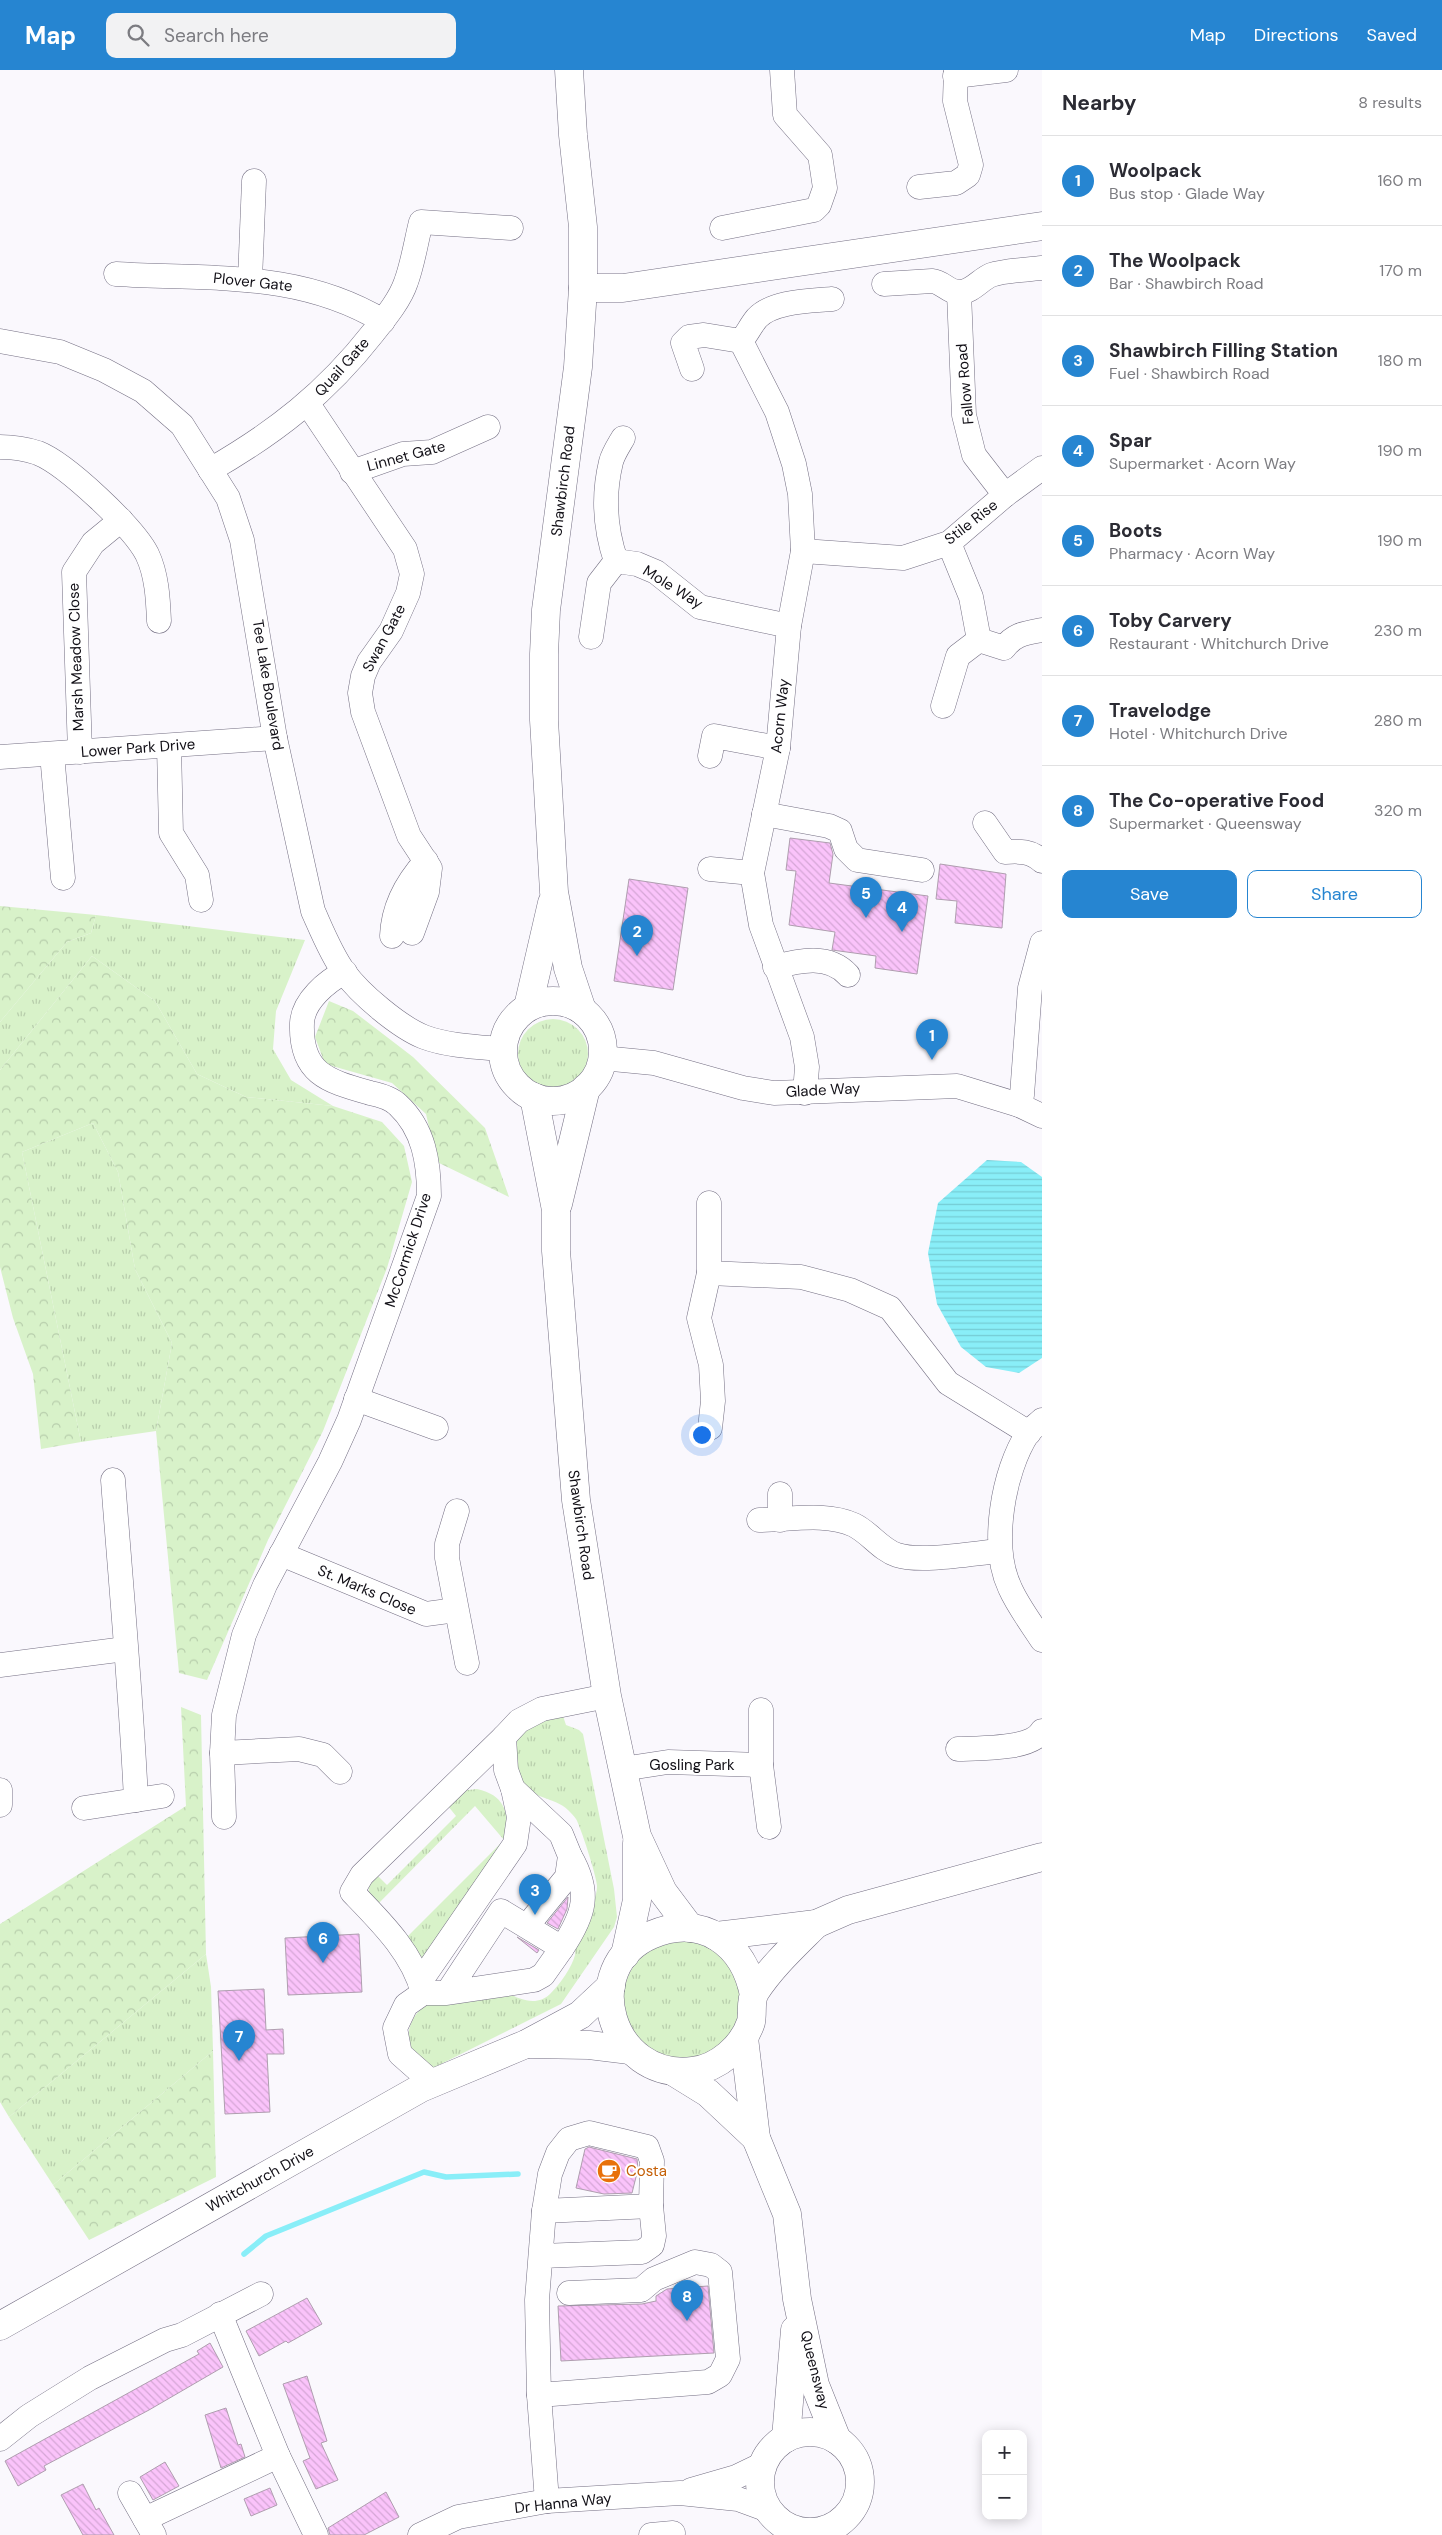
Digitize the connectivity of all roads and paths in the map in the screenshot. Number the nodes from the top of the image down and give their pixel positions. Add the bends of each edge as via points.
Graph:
1 (569, 70) edge
2 (782, 70) edge
3 (1006, 70) edge
4 (955, 73) edge
5 (254, 181) dead end
6 (919, 187) dead end
7 (1042, 226) edge
8 (511, 228) dead end
9 (722, 228) dead end
10 (1042, 268) edge
11 (116, 274) dead end
12 (250, 280) junction
13 (884, 284) dead end
14 (949, 287) junction
15 (583, 288) junction
16 (832, 299) dead end
17 (383, 321) junction
18 (0, 341) edge
19 (742, 341) junction
20 (692, 369) dead end
21 (308, 404) junction
22 (488, 428) dead end
23 (623, 438) dead end
24 (0, 447) edge
25 (1042, 468) edge
26 (210, 470) junction
27 (352, 472) junction
28 (1005, 495) junction
29 (121, 520) junction
30 (949, 543) junction
31 (803, 551) junction
32 (616, 561) junction
33 (159, 621) dead end
34 (789, 626) junction
35 (1042, 630) edge
36 (591, 637) dead end
37 (979, 640) junction
38 (943, 706) dead end
39 (275, 738) junction
40 (169, 746) junction
41 (778, 748) junction
42 (80, 752) junction
43 (52, 754) junction
44 (710, 756) dead end
45 (0, 758) edge
46 (764, 814) junction
47 (985, 822) dead end
48 (1042, 861) edge
49 (710, 869) dead end
50 (922, 870) dead end
51 (752, 873) junction
52 (63, 878) dead end
53 (554, 892) junction
54 (201, 900) dead end
55 (402, 934) dead end
56 (1042, 943) edge
57 (774, 966) junction
58 (344, 972) junction
59 (848, 975) dead end
60 (528, 1007) junction
61 (582, 1010) junction
62 (502, 1049) junction
63 (602, 1058) junction
64 (586, 1088) junction
65 (805, 1093) junction
66 (534, 1097) junction
67 (1019, 1105) junction
68 (1042, 1116) edge
69 (709, 1203) dead end
70 (556, 1210) junction
71 (709, 1274) junction
72 (356, 1399) junction
73 (1035, 1426) edge
74 (436, 1428) dead end
75 (710, 1428) dead end
76 (113, 1480) dead end
77 (780, 1494) dead end
78 (457, 1511) dead end
79 (1000, 1551) junction
80 (281, 1554) junction
81 (456, 1610) junction
82 (1042, 1640) edge
83 (125, 1649) junction
84 (467, 1663) dead end
85 (0, 1665) edge
86 (607, 1696) junction
87 (761, 1710) dead end
88 (1042, 1731) edge
89 (504, 1737) junction
90 (958, 1749) dead end
91 (222, 1753) junction
92 (761, 1766) junction
93 (622, 1769) junction
94 (340, 1772) dead end
95 (513, 1789) junction
96 (0, 1790) edge
97 (162, 1796) dead end
98 (136, 1800) junction
99 (0, 1805) edge
100 (84, 1808) dead end
101 (224, 1817) dead end
102 (769, 1827) dead end
103 (637, 1836) junction
104 (570, 1856) junction
105 (1042, 1857) edge
106 (816, 1924) junction
107 (527, 1926) junction
108 (690, 1928) junction
109 (716, 1936) junction
110 (562, 1948) junction
111 (625, 1955) junction
112 (611, 1986) junction
113 (430, 1990) junction
114 (754, 1995) junction
115 (744, 2038) junction
116 (526, 2044) junction
117 (630, 2050) junction
118 (674, 2072) junction
119 (421, 2088) junction
120 (756, 2138) junction
121 (651, 2206) junction
122 (544, 2211) junction
123 (542, 2256) junction
124 (569, 2293) dead end
125 (261, 2294) dead end
126 (797, 2299) junction
127 (220, 2314) junction
128 (0, 2326) edge
129 (539, 2395) junction
130 (786, 2438) junction
131 (0, 2439) edge
132 (837, 2440) junction
133 (278, 2456) junction
134 (763, 2464) junction
135 (130, 2493) dead end
136 (680, 2493) junction
137 (547, 2501) junction
138 (768, 2510) junction
139 (849, 2524) edge
140 (461, 2526) edge
141 (149, 2527) edge
142 (796, 2533) edge
143 (316, 2535) edge
144 (420, 2535) edge

1 - 15 main road, Shawbirch Road via 583,227
2 - 9 street via 785,115 820,155 825,188 819,205 814,210
3 - 4 street
4 - 6 street via 954,101 970,165 968,175 963,180
5 - 12 street
7 - 15 main road via 623,288
8 - 17 street, Quail Gate via 421,222 406,283
10 - 14 street
11 - 12 street, Plover Gate
12 - 17 street, Plover Gate via 294,285 330,295
13 - 14 street
14 - 28 street, Fallow Road via 964,415 974,455
15 - 53 main road, Shawbirch Road via 578,367 546,610 544,720
16 - 19 street via 791,303 766,312
17 - 21 street, Quail Gate via 346,368
18 - 26 street, Tee Lake Boulevard via 60,352 143,391 182,425
19 - 20 street via 689,337 683,344
19 - 31 street, Acorn Way via 777,412 794,464 800,494
21 - 26 street, Quail Gate
21 - 27 street, Swan Gate
22 - 27 street, Linnet Gate via 432,452 403,454
23 - 32 street via 611,460 605,506 608,536
24 - 29 street via 38,453 62,466
25 - 28 street, Stile Rise
26 - 39 street, Tee Lake Boulevard via 228,498 242,540
27 - 55 street, Swan Gate via 405,549 412,574 408,593 391,631 368,662 360,693 363,712 409,836 430,868 428,892
28 - 30 street, Stile Rise
29 - 33 street via 146,552 155,573
29 - 42 street, Marsh Meadow Close via 93,543 74,572
30 - 31 street, Stile Rise via 903,558
30 - 37 street via 972,597
31 - 34 street, Acorn Way
32 - 34 street, Mole Way via 638,564 656,572 700,607
32 - 36 street via 599,584
34 - 41 street, Acorn Way
35 - 37 street via 1020,634 1010,639 1004,648
37 - 38 street via 958,656
39 - 40 street, Lower Park Drive
39 - 58 street, Tee Lake Boulevard via 313,911
40 - 42 street, Lower Park Drive
40 - 54 street via 170,833 197,874
41 - 44 street via 714,736
41 - 46 street, Acorn Way
42 - 43 street, Lower Park Drive
43 - 45 street, Lower Park Drive
43 - 52 street
46 - 50 street via 840,831 846,848 857,860
46 - 51 street, Acorn Way
47 - 48 street via 1005,852 1022,851
49 - 51 street
51 - 57 street, Acorn Way via 759,918
53 - 60 main road, Shawbirch Road
53 - 61 main road, Shawbirch Road via 568,968
56 - 67 street via 1030,988
57 - 59 street via 805,959 839,964
57 - 65 street, Acorn Way via 802,1037 807,1067
58 - 62 street, Tee Lake Boulevard via 390,1015 423,1036 446,1043
58 - 72 street, McCormick Drive via 319,988 302,1018 301,1041 309,1061 323,1077 397,1103 419,1134 429,1172 429,1196
60 - 61 main road via 541,1001 556,1000
60 - 62 main road via 506,1032
61 - 63 main road via 599,1031
62 - 66 main road via 508,1073 523,1091
63 - 64 main road via 594,1080
63 - 65 street, Glade Way via 654,1064 743,1088
64 - 66 main road via 561,1100
64 - 70 main road, Shawbirch Road
65 - 67 street, Glade Way via 849,1088 957,1086
66 - 70 main road, Shawbirch Road
67 - 68 street, Glade Way
69 - 71 street
70 - 86 main road, Shawbirch Road via 556,1251 576,1500
71 - 73 street via 801,1276 850,1290 890,1308 948,1384
71 - 75 street via 699,1318 711,1365 713,1401
72 - 74 street
72 - 80 street, McCormick Drive via 330,1462
73 - 79 street via 1010,1476 1000,1521
76 - 83 street
77 - 79 street via 770,1520 838,1520 855,1525 897,1555 926,1557
78 - 81 street via 447,1544
79 - 82 street via 1009,1588
80 - 81 street, St. Marks Close via 426,1614
80 - 91 street, McCormick Drive via 244,1635 224,1714
81 - 84 street
83 - 85 street
83 - 98 street via 131,1692
86 - 89 street via 542,1708 519,1720
86 - 93 main road, Shawbirch Road
87 - 92 street
88 - 90 street via 1039,1737 1022,1744
89 - 95 street via 506,1770
89 - 113 street via 362,1875 352,1892 392,1933
91 - 94 street via 300,1749 323,1755
91 - 101 street, McCormick Drive
92 - 93 street, Gosling Park via 668,1762
92 - 102 street
93 - 103 main road, Shawbirch Road
95 - 104 street via 561,1834
95 - 113 street via 519,1817 515,1844
96 - 99 street
97 - 98 street
98 - 100 street
103 - 108 main road, Shawbirch Road via 663,1892
103 - 111 main road, Shawbirch Road via 637,1900
104 - 107 street via 567,1877
104 - 110 street via 582,1882 584,1898 579,1917
105 - 106 main road via 848,1910
106 - 109 main road
106 - 114 main road via 778,1961
107 - 110 street
107 - 113 street via 501,1911
108 - 109 main road
108 - 111 main road via 657,1932 644,1938
109 - 114 main road via 732,1947 744,1962
110 - 113 street via 543,1975 534,1980
111 - 112 main road
112 - 116 main road, Whitchurch Drive via 580,2015
112 - 117 main road via 610,2010 617,2032
113 - 119 street via 406,2005 395,2028 400,2054 426,2077
114 - 115 main road via 751,2022
115 - 118 main road via 714,2064 694,2071
115 - 120 main road
116 - 117 main road, Whitchurch Drive via 589,2045
116 - 119 main road, Whitchurch Drive
117 - 118 main road via 650,2065
118 - 120 main road via 708,2093
119 - 128 main road, Whitchurch Drive
120 - 126 main road, Queensway via 786,2214
121 - 122 street
121 - 122 street via 652,2161 647,2147 588,2133 569,2139 558,2153 550,2174
121 - 123 street via 654,2236 652,2246 642,2252
122 - 123 street
123 - 129 street via 537,2300
124 - 129 street via 641,2290 654,2279 695,2262 711,2264 720,2272 728,2359 720,2375 708,2382
125 - 127 street
126 - 130 main road, Queensway
126 - 132 main road, Queensway via 815,2385
127 - 131 street via 90,2378 29,2416
127 - 133 street
129 - 137 street
130 - 132 main road, Queensway via 812,2432
130 - 134 main road
132 - 139 main road, Queensway via 848,2449 859,2474 860,2488
133 - 141 street
133 - 143 street
134 - 136 street, Dr Hanna Way via 736,2477
134 - 138 main road via 760,2479
135 - 141 street
136 - 137 street, Dr Hanna Way
136 - 138 street, Dr Hanna Way via 738,2499
137 - 140 street, Dr Hanna Way
138 - 142 main road, Queensway
139 - 142 main road, Queensway
140 - 144 street, Dr Hanna Way

